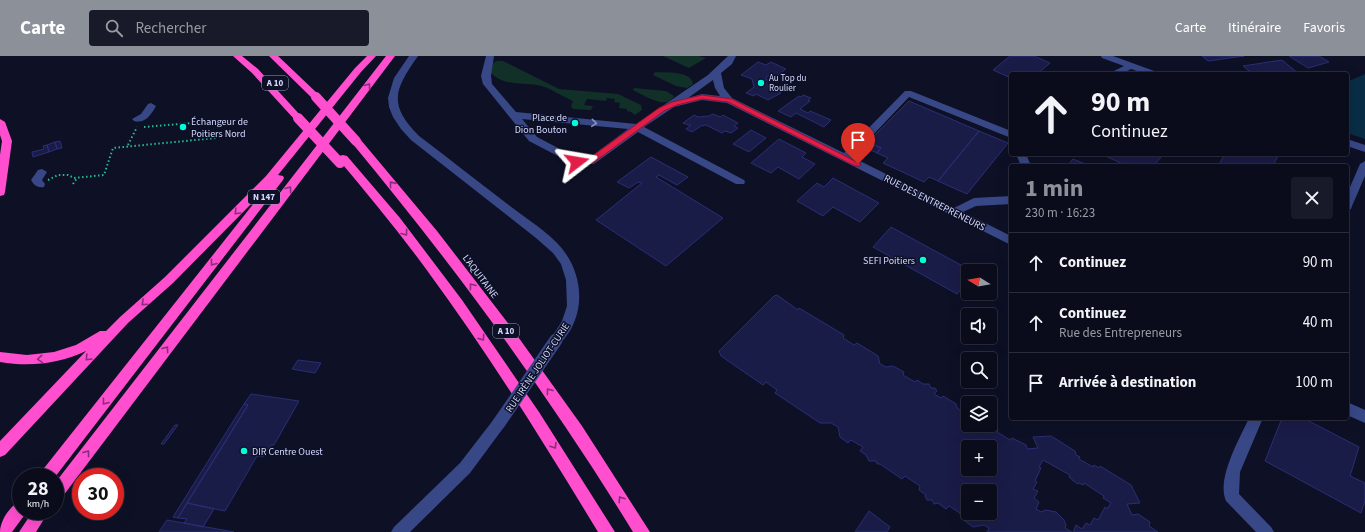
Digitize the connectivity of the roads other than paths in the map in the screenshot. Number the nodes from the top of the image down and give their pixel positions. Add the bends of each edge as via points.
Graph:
1 (237, 56) edge
2 (247, 56) edge
3 (273, 56) edge
4 (373, 56) edge
5 (391, 56) edge
6 (414, 56) edge
7 (490, 56) edge
8 (732, 56) edge
9 (1105, 56) edge
10 (1122, 59) edge
11 (1130, 65) junction
12 (717, 72) junction
13 (1118, 72) edge
14 (1149, 72) edge
15 (729, 100) junction
16 (674, 104) junction
17 (151, 106) dead end
18 (300, 115) junction
19 (514, 115) junction
20 (0, 122) edge
21 (137, 124) road end
22 (637, 127) junction
23 (1009, 132) edge
24 (1349, 143) edge
25 (1365, 149) edge
26 (845, 158) junction
27 (1365, 164) edge
28 (42, 172) dead end
29 (740, 182) dead end
30 (43, 184) road end
31 (0, 192) edge
32 (1009, 200) edge
33 (1349, 201) edge
34 (954, 212) junction
35 (1009, 239) edge
36 (124, 320) junction
37 (0, 357) edge
38 (1349, 409) edge
39 (1365, 417) edge
40 (1255, 420) edge
41 (0, 451) edge
42 (53, 468) edge
43 (64, 483) edge
44 (12, 520) edge
45 (36, 520) edge
46 (3, 532) edge
47 (27, 532) edge
48 (399, 532) edge
49 (607, 532) edge
50 (642, 532) edge
51 (1266, 532) edge

1 - 18 highway
2 - 18 highway, A 10
50 -> 3 highway, L'AQUITAINE / A 10, bridge via 551,394 422,220 356,141 316,97
4 -> 36 highway via 358,70 270,178 169,280
4 -> 42 highway, N 147
43 -> 5 highway, N 147
6 - 48 street, RUE IRÈNE JOLIOT-CURIE, bridge via 396,82 393,94 393,106 402,126 554,247 572,276 574,292 568,322 499,423 465,468
7 - 19 street via 486,76 488,84
8 - 12 street
9 - 10 street
10 - 11 street
11 - 13 street
11 - 14 street
12 - 15 street via 716,82 719,91
12 - 16 street
15 - 16 street via 702,97
15 - 26 street, RUE DES ENTREPRENEURS
16 - 22 street
17 - 21 street via 146,116
18 -> 49 highway, A 10, bridge via 402,229 530,407
19 -> 22 street
19 - 22 street via 533,139 577,162 590,162
20 - 31 highway via 7,142
22 - 29 street
23 - 26 street via 908,93
24 - 25 street
26 - 34 street, RUE DES ENTREPRENEURS
27 - 33 street
28 - 30 street via 36,180
32 - 34 street via 974,202
34 - 35 street, RUE DES ENTREPRENEURS
36 -> 37 highway via 100,338 63,355 26,360
36 -> 41 highway
38 - 39 street
40 - 51 street via 1233,472 1231,496
44 - 46 highway
45 - 47 highway

